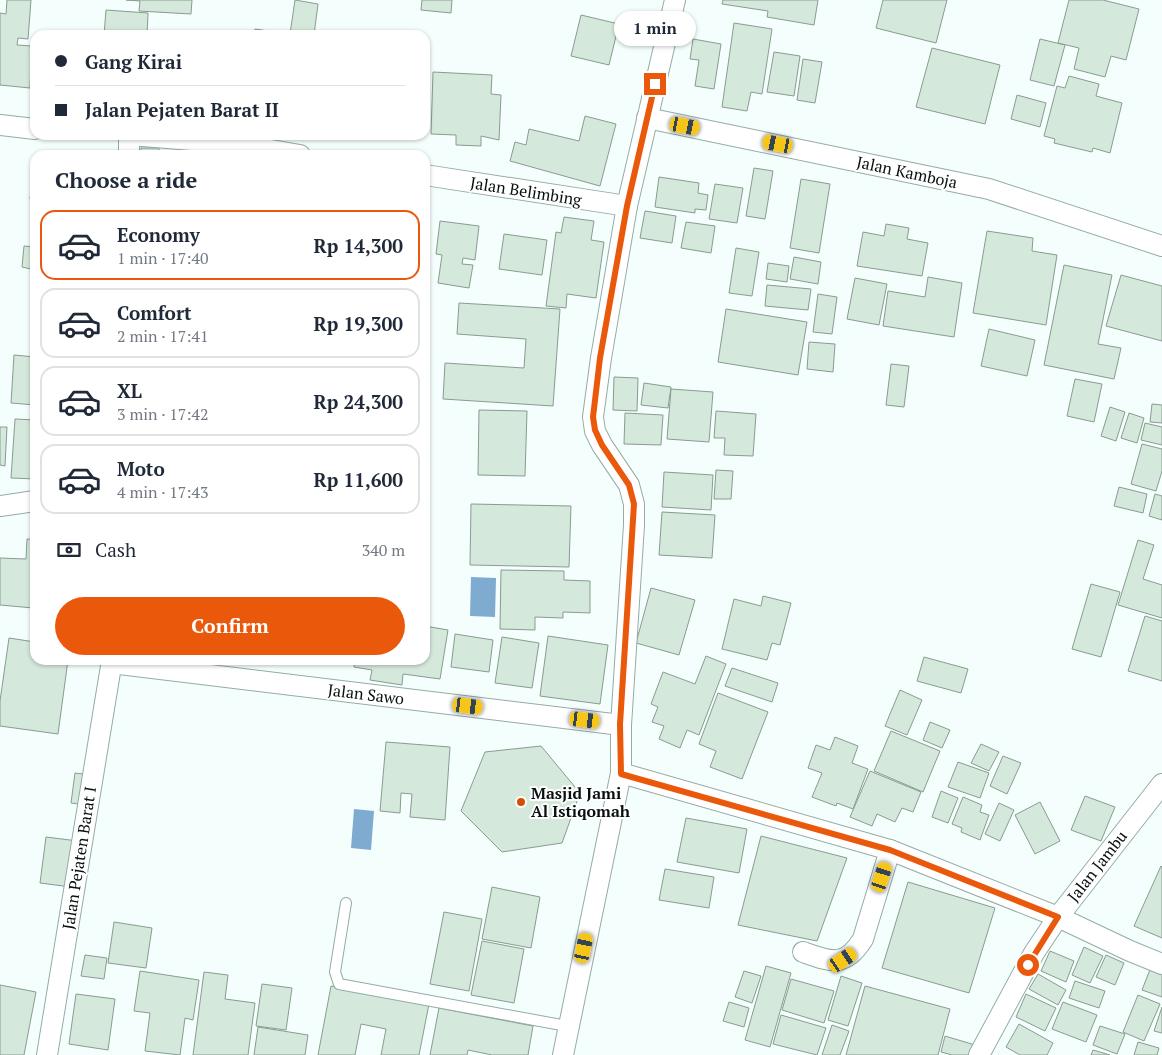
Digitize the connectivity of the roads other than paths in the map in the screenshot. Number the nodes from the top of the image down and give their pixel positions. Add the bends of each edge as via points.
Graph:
1 (675, 0) edge
2 (647, 118) junction
3 (0, 125) edge
4 (30, 128) edge
5 (192, 140) edge
6 (270, 150) edge
7 (430, 177) edge
8 (627, 206) junction
9 (1162, 246) edge
10 (30, 502) edge
11 (0, 506) edge
12 (111, 665) edge
13 (136, 665) edge
14 (620, 724) junction
15 (621, 774) junction
16 (1162, 784) edge
17 (890, 850) junction
18 (346, 903) dead end
19 (1058, 917) junction
20 (803, 952) dead end
21 (1162, 964) edge
22 (567, 1026) junction
23 (47, 1055) edge
24 (563, 1055) edge
25 (979, 1055) edge

1 - 2 street
2 - 8 street
2 - 9 street, Jalan Kamboja via 989,189
3 - 4 street
5 - 6 street
7 - 8 street, Jalan Belimbing
8 - 14 street via 593,417 602,445 629,485 634,504
10 - 11 street
12 - 23 street, Jalan Pejaten Barat I
13 - 14 street, Jalan Sawo
14 - 15 street
15 - 17 street, Jalan Jambu
15 - 22 street
16 - 19 street, Jalan Jambu
17 - 19 street, Jalan Jambu
17 - 20 street via 863,939 855,952 843,960 829,961
18 - 22 lane via 335,972 339,984
19 - 21 street
19 - 25 street
22 - 24 street

